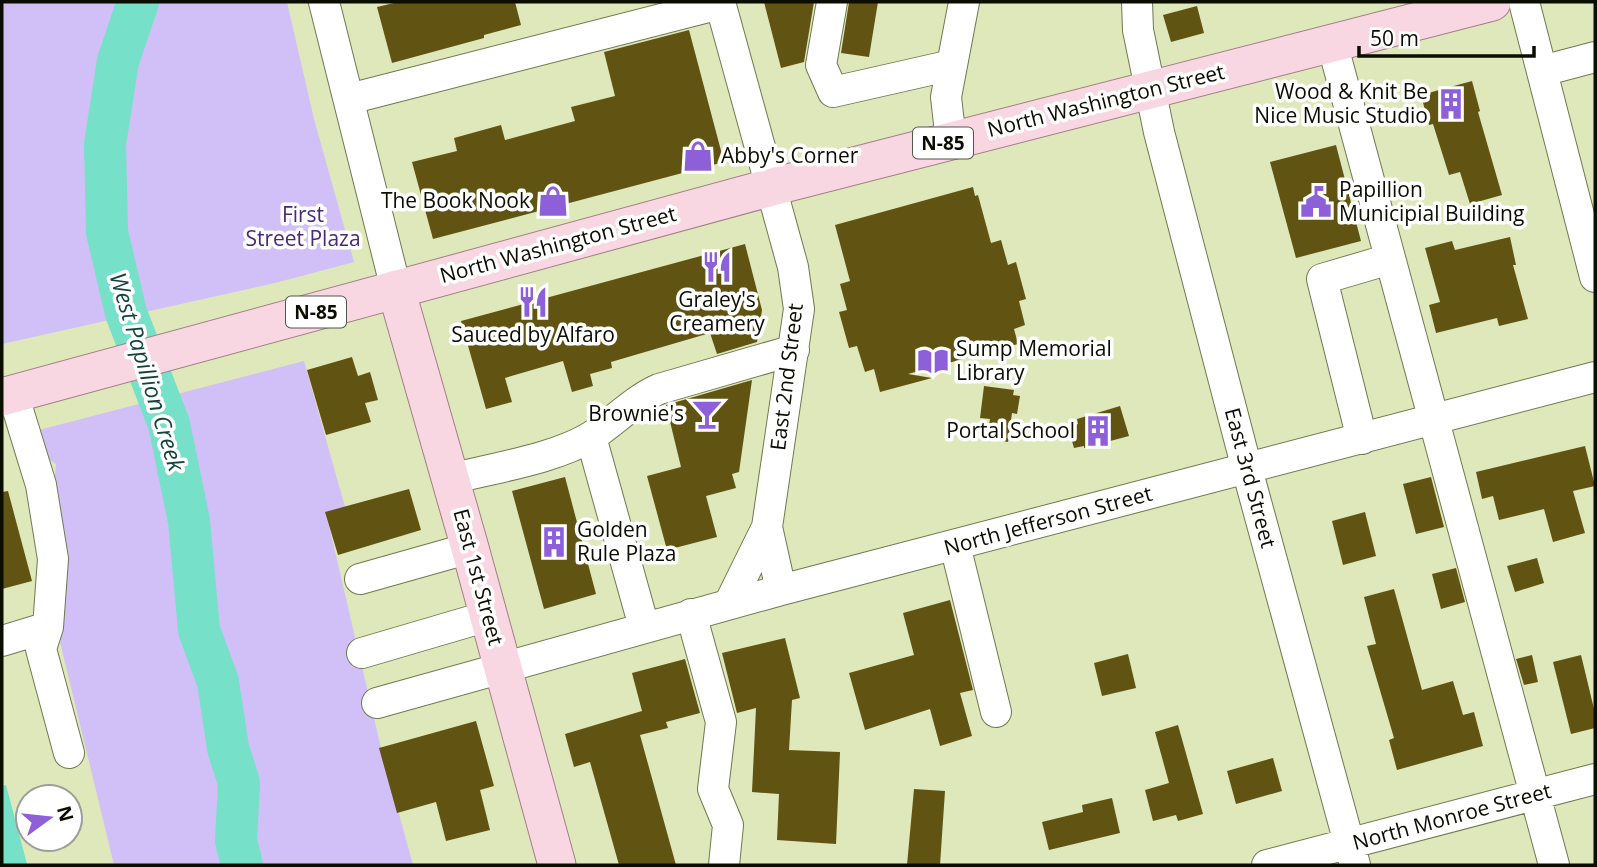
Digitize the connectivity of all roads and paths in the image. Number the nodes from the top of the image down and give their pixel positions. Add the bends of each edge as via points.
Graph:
1 (324, 2) edge
2 (832, 2) edge
3 (964, 2) edge
4 (1137, 2) edge
5 (1492, 2) edge
6 (1524, 2) edge
7 (720, 3) edge
8 (1332, 43) junction
9 (1595, 57) edge
10 (952, 65) junction
11 (1542, 71) junction
12 (1149, 90) junction
13 (349, 99) junction
14 (951, 141) junction
15 (772, 187) junction
16 (1390, 260) junction
17 (1595, 277) edge
18 (396, 289) junction
19 (794, 350) junction
20 (1595, 377) edge
21 (7, 396) edge
22 (1433, 421) junction
23 (591, 437) junction
24 (1362, 439) junction
25 (1247, 469) junction
26 (450, 479) junction
27 (767, 527) junction
28 (954, 545) junction
29 (470, 548) junction
30 (360, 579) dead end
31 (781, 590) junction
32 (729, 604) junction
33 (691, 614) junction
34 (488, 616) junction
35 (48, 627) junction
36 (644, 627) junction
37 (2, 641) edge
38 (362, 653) dead end
39 (502, 667) junction
40 (377, 703) dead end
41 (996, 712) dead end
42 (68, 753) dead end
43 (1595, 779) edge
44 (1536, 795) junction
45 (1352, 855) edge
46 (557, 865) edge
47 (724, 865) edge
48 (1267, 865) edge
49 (1554, 865) edge

1 - 13 street
2 - 10 street via 821,65 833,92
3 - 10 street
4 - 12 street, East 3rd Street
5 - 8 main road, North Washington Street / N-85
6 - 11 street
7 - 13 street
7 - 15 street, East 2nd Street
8 - 12 main road, North Washington Street / N-85
8 - 16 street
9 - 11 street
10 - 14 street via 946,97
11 - 17 street
12 - 14 main road, North Washington Street / N-85
12 - 25 street, East 3rd Street
13 - 18 street
14 - 15 main road, North Washington Street / N-85
15 - 18 main road, North Washington Street / N-85
15 - 19 street, East 2nd Street via 797,288
16 - 22 street
16 - 24 street via 1322,279
18 - 21 main road, N-85
18 - 26 main road, East 1st Street
19 - 23 street via 659,389
19 - 27 street, East 2nd Street
20 - 22 street, North Jefferson Street
21 - 35 street via 41,485 53,559
22 - 24 street, North Jefferson Street
22 - 44 street
23 - 26 street via 556,452
23 - 36 street
24 - 25 street, North Jefferson Street
25 - 28 street, North Jefferson Street
25 - 45 street, East 3rd Street
26 - 29 main road, East 1st Street
27 - 31 street
27 - 32 street
28 - 31 street, North Jefferson Street
28 - 41 street
29 - 30 street
29 - 34 main road, East 1st Street
31 - 32 street, North Jefferson Street
32 - 33 street, North Jefferson Street
33 - 36 street, North Jefferson Street
33 - 47 street via 721,722 713,789 728,825
34 - 38 street
34 - 39 main road, East 1st Street
35 - 37 street
35 - 42 street via 41,649
36 - 39 street, North Jefferson Street
39 - 40 street, North Jefferson Street
39 - 46 main road, East 1st Street
43 - 44 street, North Monroe Street
44 - 45 street, North Monroe Street
44 - 49 street
45 - 48 street, North Monroe Street

